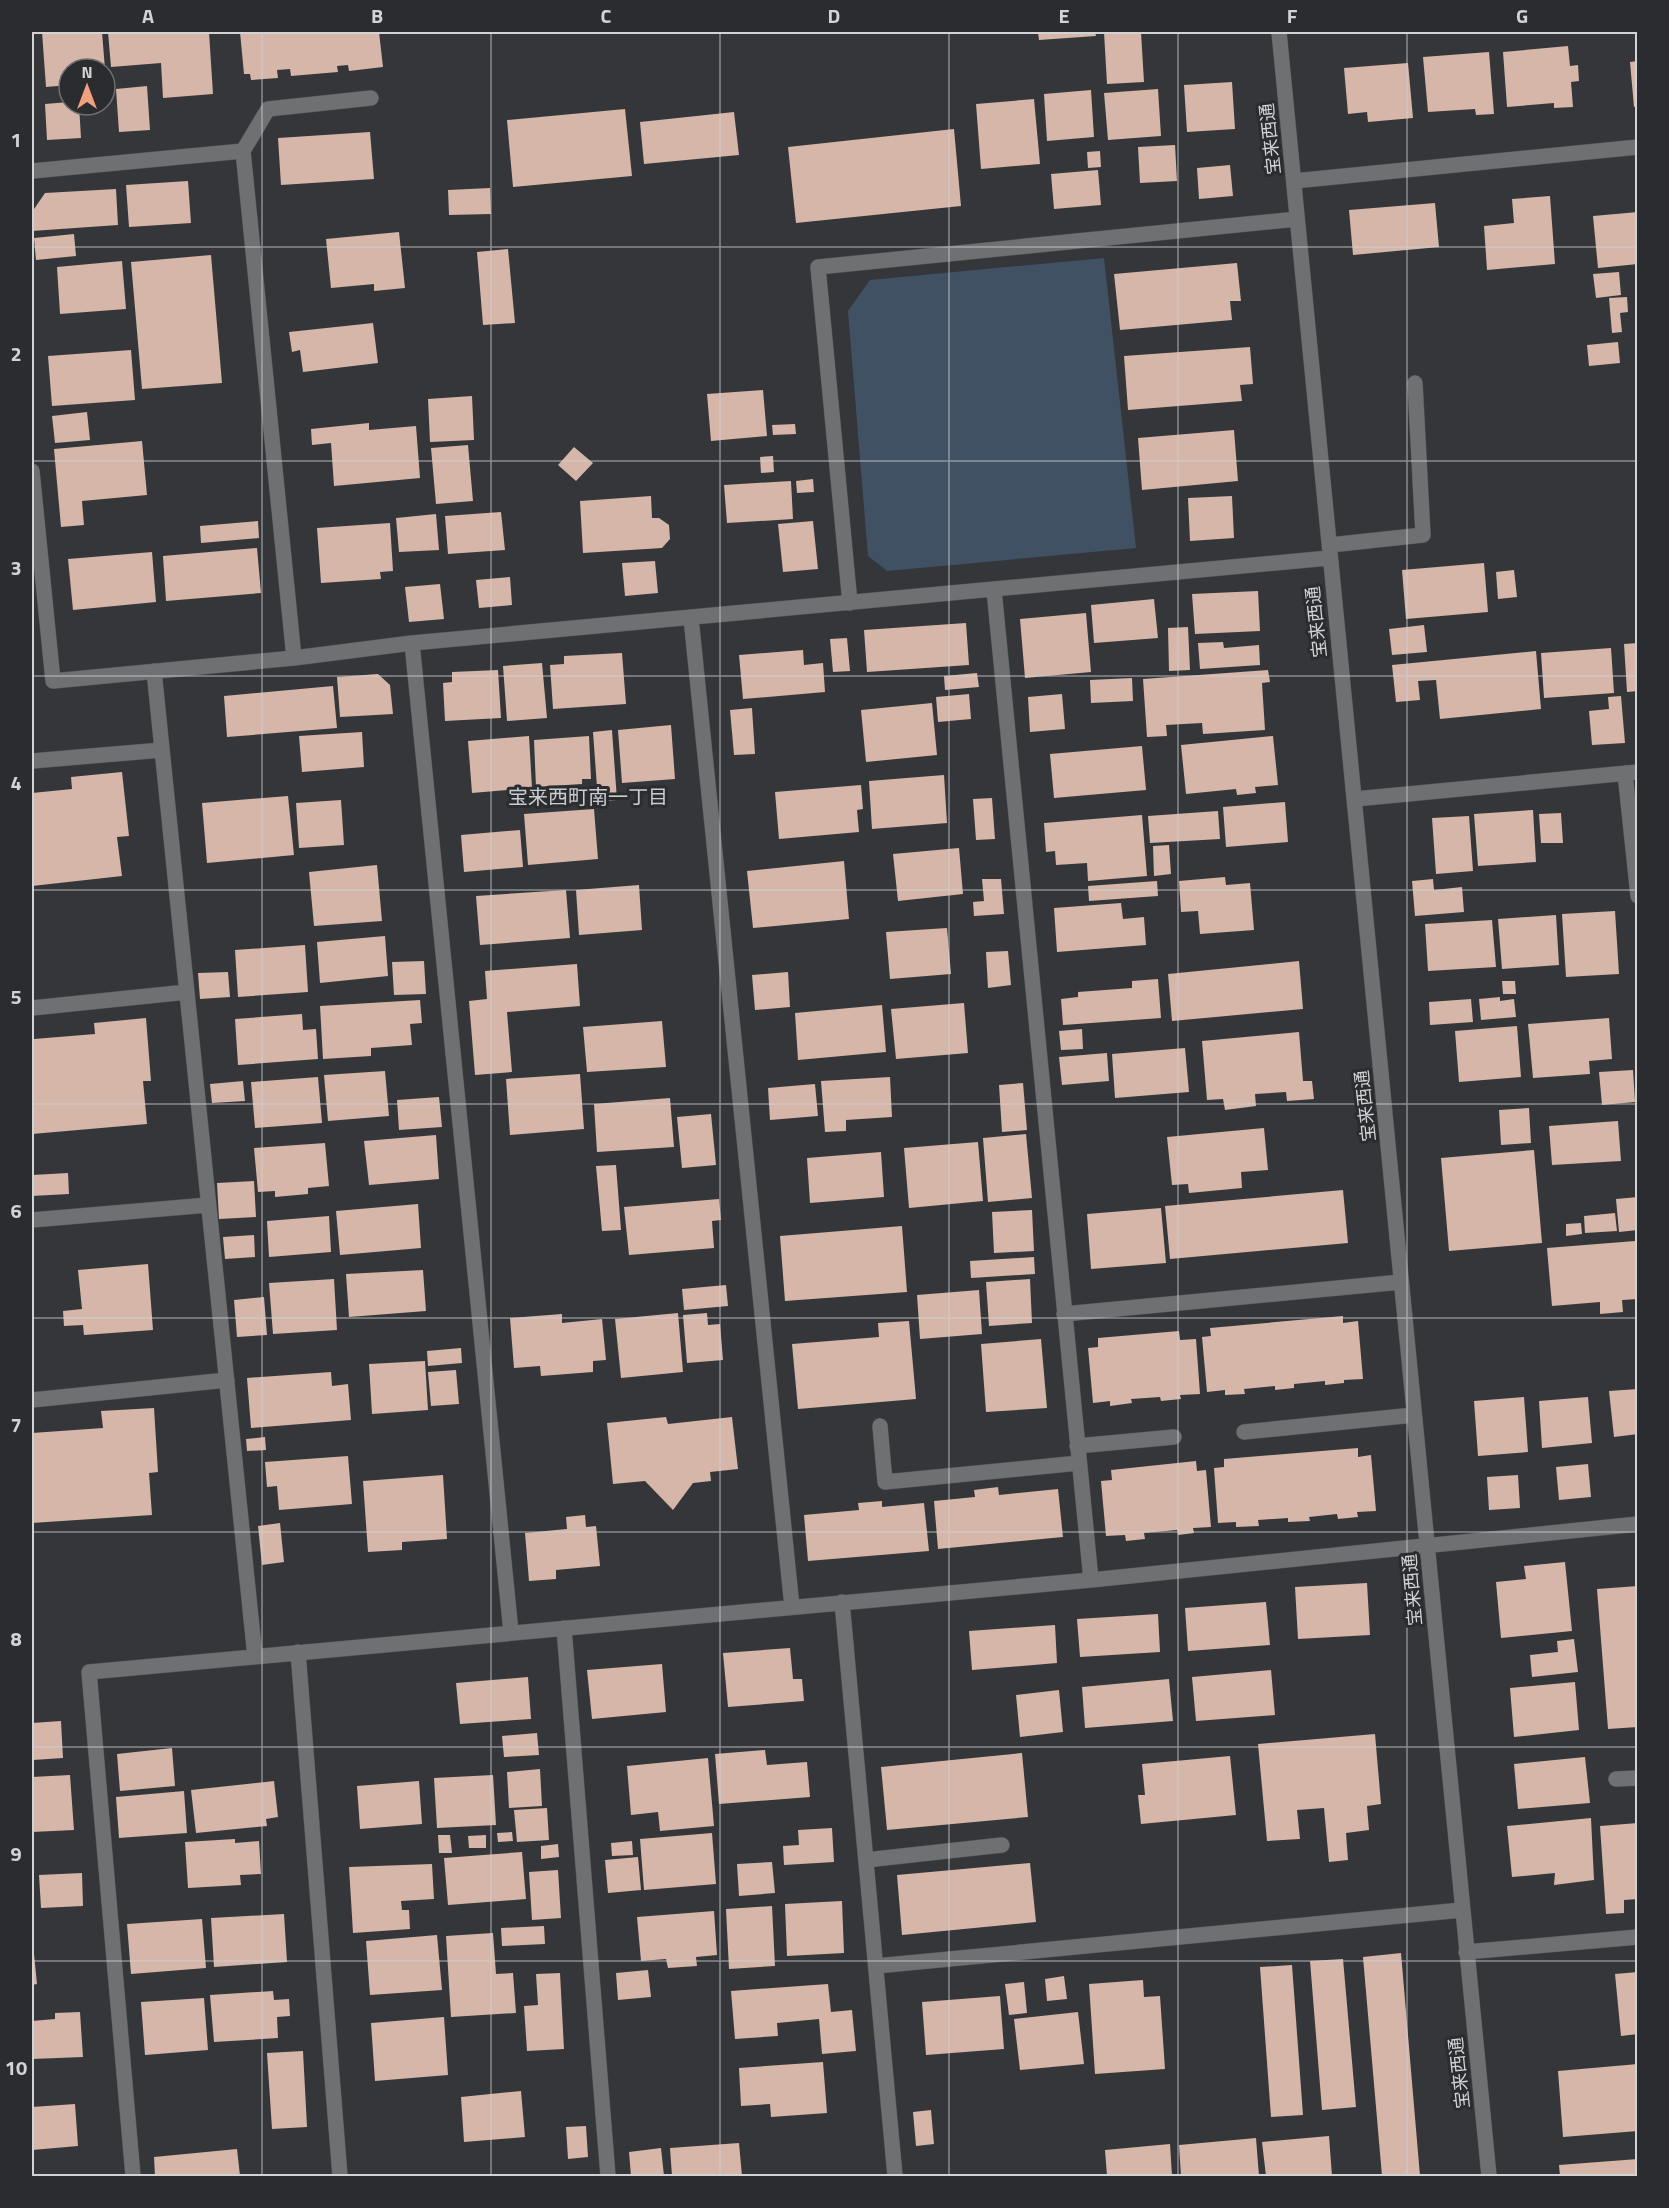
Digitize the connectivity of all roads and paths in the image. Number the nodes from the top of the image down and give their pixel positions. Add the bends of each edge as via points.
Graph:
1 (1279, 32) edge
2 (371, 98) dead end
3 (1638, 147) edge
4 (243, 151) junction
5 (32, 171) edge
6 (1294, 181) junction
7 (1297, 219) junction
8 (1415, 383) dead end
9 (32, 471) edge
10 (1330, 552) junction
11 (994, 590) junction
12 (850, 603) junction
13 (691, 618) junction
14 (412, 643) junction
15 (294, 658) junction
16 (154, 671) junction
17 (162, 750) junction
18 (32, 761) edge
19 (1631, 772) edge
20 (1355, 799) junction
21 (1638, 897) edge
22 (187, 992) junction
23 (32, 1008) edge
24 (208, 1205) junction
25 (32, 1220) edge
26 (1401, 1282) junction
27 (1064, 1314) junction
28 (227, 1380) junction
29 (32, 1400) edge
30 (1414, 1415) junction
31 (880, 1426) dead end
32 (1244, 1432) dead end
33 (1174, 1437) dead end
34 (1077, 1446) junction
35 (1079, 1463) junction
36 (1638, 1524) edge
37 (1427, 1546) junction
38 (1091, 1580) junction
39 (842, 1602) junction
40 (792, 1607) junction
41 (564, 1628) junction
42 (511, 1632) junction
43 (298, 1652) junction
44 (255, 1657) junction
45 (1638, 1778) edge
46 (1616, 1779) dead end
47 (1002, 1845) dead end
48 (866, 1860) junction
49 (1462, 1910) junction
50 (1638, 1937) edge
51 (1466, 1952) junction
52 (876, 1966) junction
53 (133, 2176) edge
54 (340, 2176) edge
55 (609, 2176) edge
56 (895, 2176) edge
57 (1489, 2176) edge

1 - 6 street, 宝来西通
2 - 4 street via 268,109
3 - 6 street
4 - 5 street
4 - 15 street
6 - 7 street, 宝来西通
7 - 10 street, 宝来西通
7 - 12 street via 818,267
8 - 10 street via 1423,535
9 - 16 street via 53,681
10 - 11 street
10 - 20 street, 宝来西通
11 - 12 street
11 - 27 street
12 - 13 street
13 - 14 street
13 - 40 street
14 - 15 street
14 - 42 street
15 - 16 street
16 - 17 street
17 - 18 street
17 - 22 street
19 - 20 street
19 - 21 street
20 - 26 street, 宝来西通
22 - 23 street
22 - 24 street
24 - 25 street
24 - 28 street
26 - 27 street
26 - 30 street, 宝来西通
27 - 34 street
28 - 29 street
28 - 44 street
30 - 32 street
30 - 37 street, 宝来西通
31 - 35 street via 885,1482
33 - 34 street
34 - 35 street
35 - 38 street
36 - 37 street
37 - 38 street
37 - 49 street, 宝来西通
38 - 39 street
39 - 40 street
39 - 48 street
40 - 41 street
41 - 42 street
41 - 55 street
42 - 43 street
43 - 44 street
43 - 54 street
44 - 53 street via 89,1672
45 - 46 street
47 - 48 street
48 - 52 street
49 - 51 street, 宝来西通
49 - 52 street
50 - 51 street
51 - 57 street, 宝来西通
52 - 56 street

